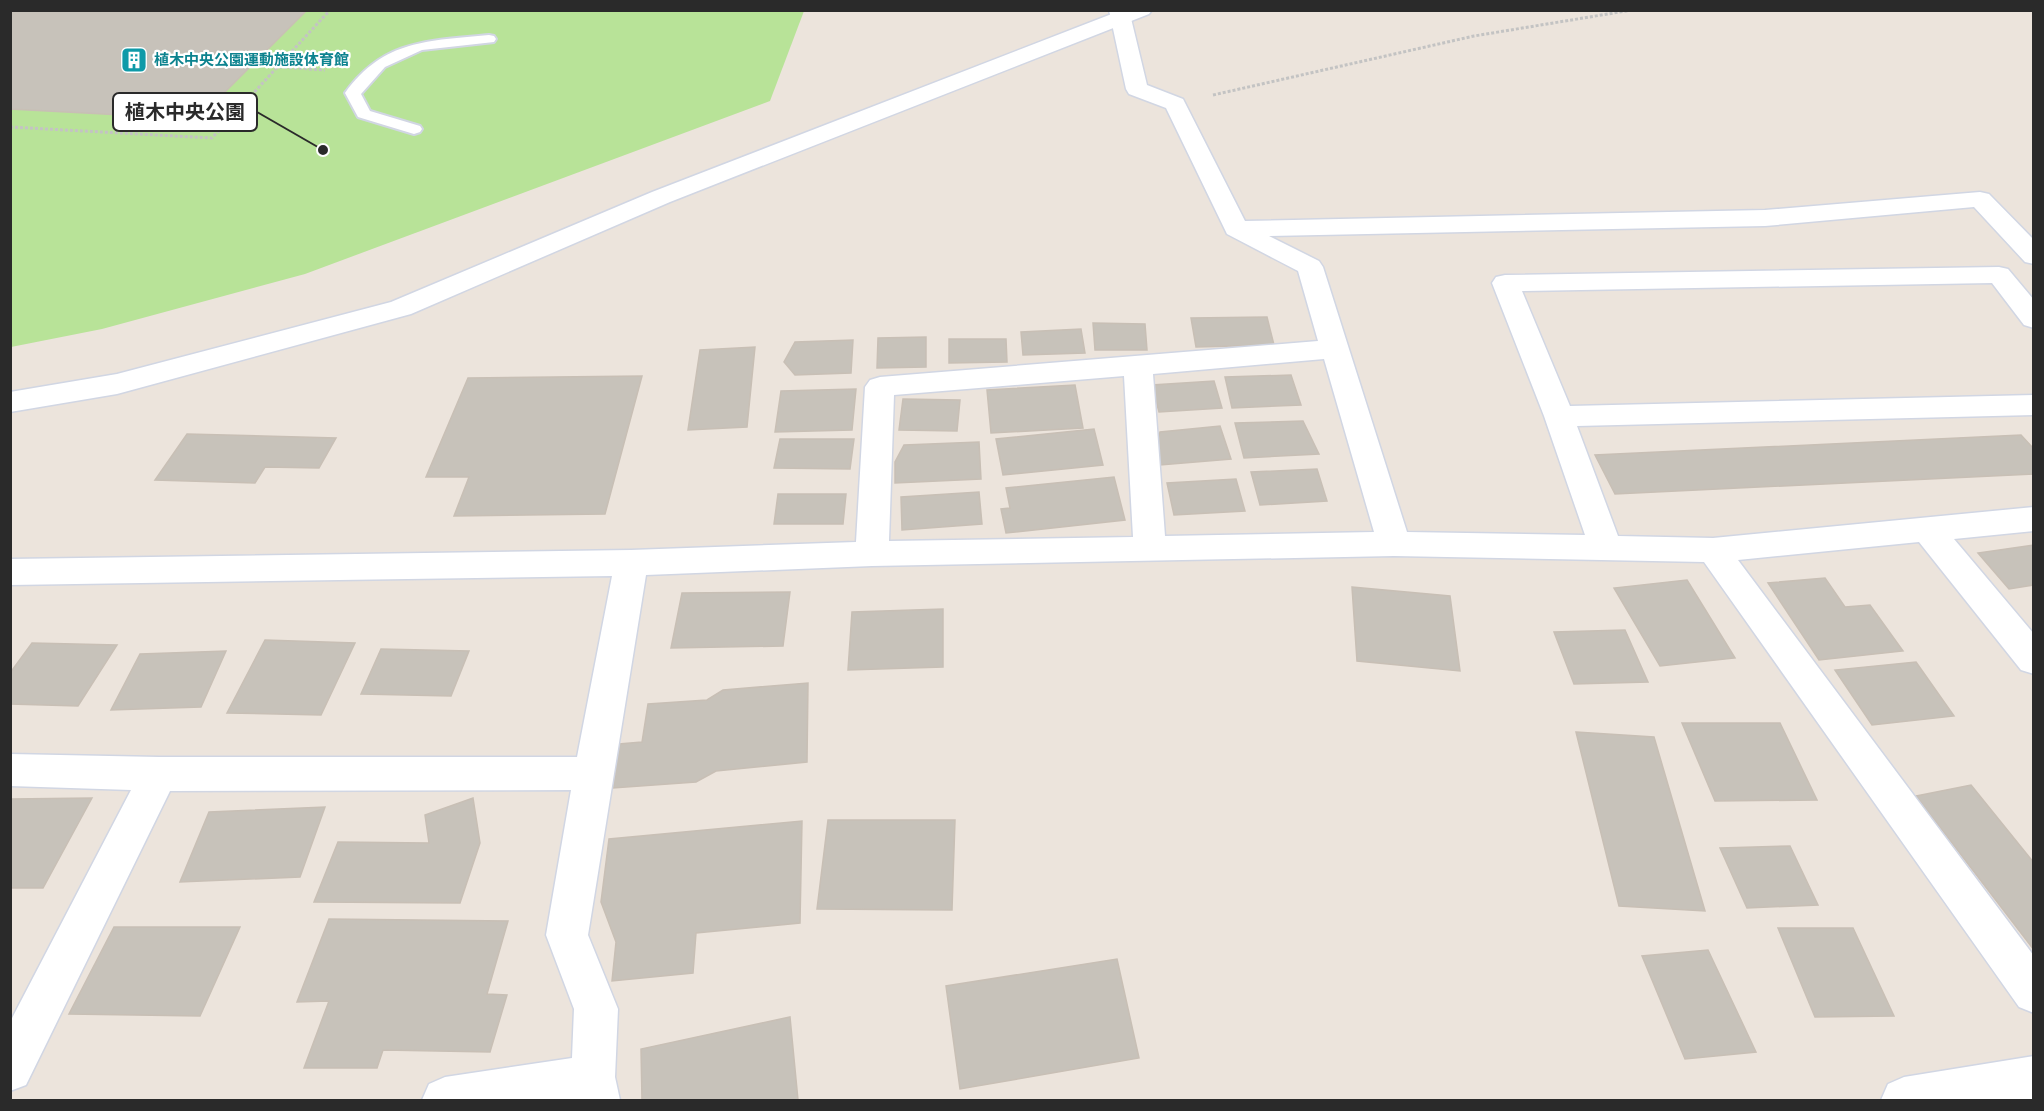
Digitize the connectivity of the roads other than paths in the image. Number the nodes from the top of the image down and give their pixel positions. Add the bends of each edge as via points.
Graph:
1 (1127, 13) edge
2 (489, 39) dead end
3 (414, 129) dead end
4 (1236, 229) junction
5 (2034, 256) edge
6 (2034, 320) edge
7 (1335, 349) junction
8 (1138, 366) junction
9 (10, 402) edge
10 (2034, 405) edge
11 (1559, 416) junction
12 (2034, 519) edge
13 (1927, 530) junction
14 (1394, 544) junction
15 (1150, 548) junction
16 (1606, 548) junction
17 (1713, 550) junction
18 (872, 554) junction
19 (631, 563) junction
20 (10, 572) edge
21 (2034, 660) edge
22 (10, 770) edge
23 (593, 773) junction
24 (159, 774) junction
25 (2034, 992) edge
26 (10, 1069) edge
27 (2034, 1078) edge
28 (595, 1089) edge
29 (445, 1101) edge
30 (1904, 1101) edge

1 - 4 street via 1137,89 1175,104
1 - 9 street via 662,198 400,308 117,384
2 - 3 lane via 419,46 380,64 352,93 364,114
4 - 5 street via 1765,218 1980,199
4 - 7 street via 1310,267
6 - 11 street via 1999,275 1505,283
7 - 8 street
7 - 14 street
8 - 15 street
8 - 18 street via 880,387
10 - 11 street
11 - 16 street
12 - 13 street
13 - 17 street
13 - 21 street
14 - 15 street
14 - 16 street
15 - 18 street
16 - 17 street
17 - 25 street
18 - 19 street
19 - 20 street
19 - 23 street
22 - 24 street
23 - 24 street
23 - 28 street via 567,935 596,1009
24 - 26 street
27 - 30 street
28 - 29 street

